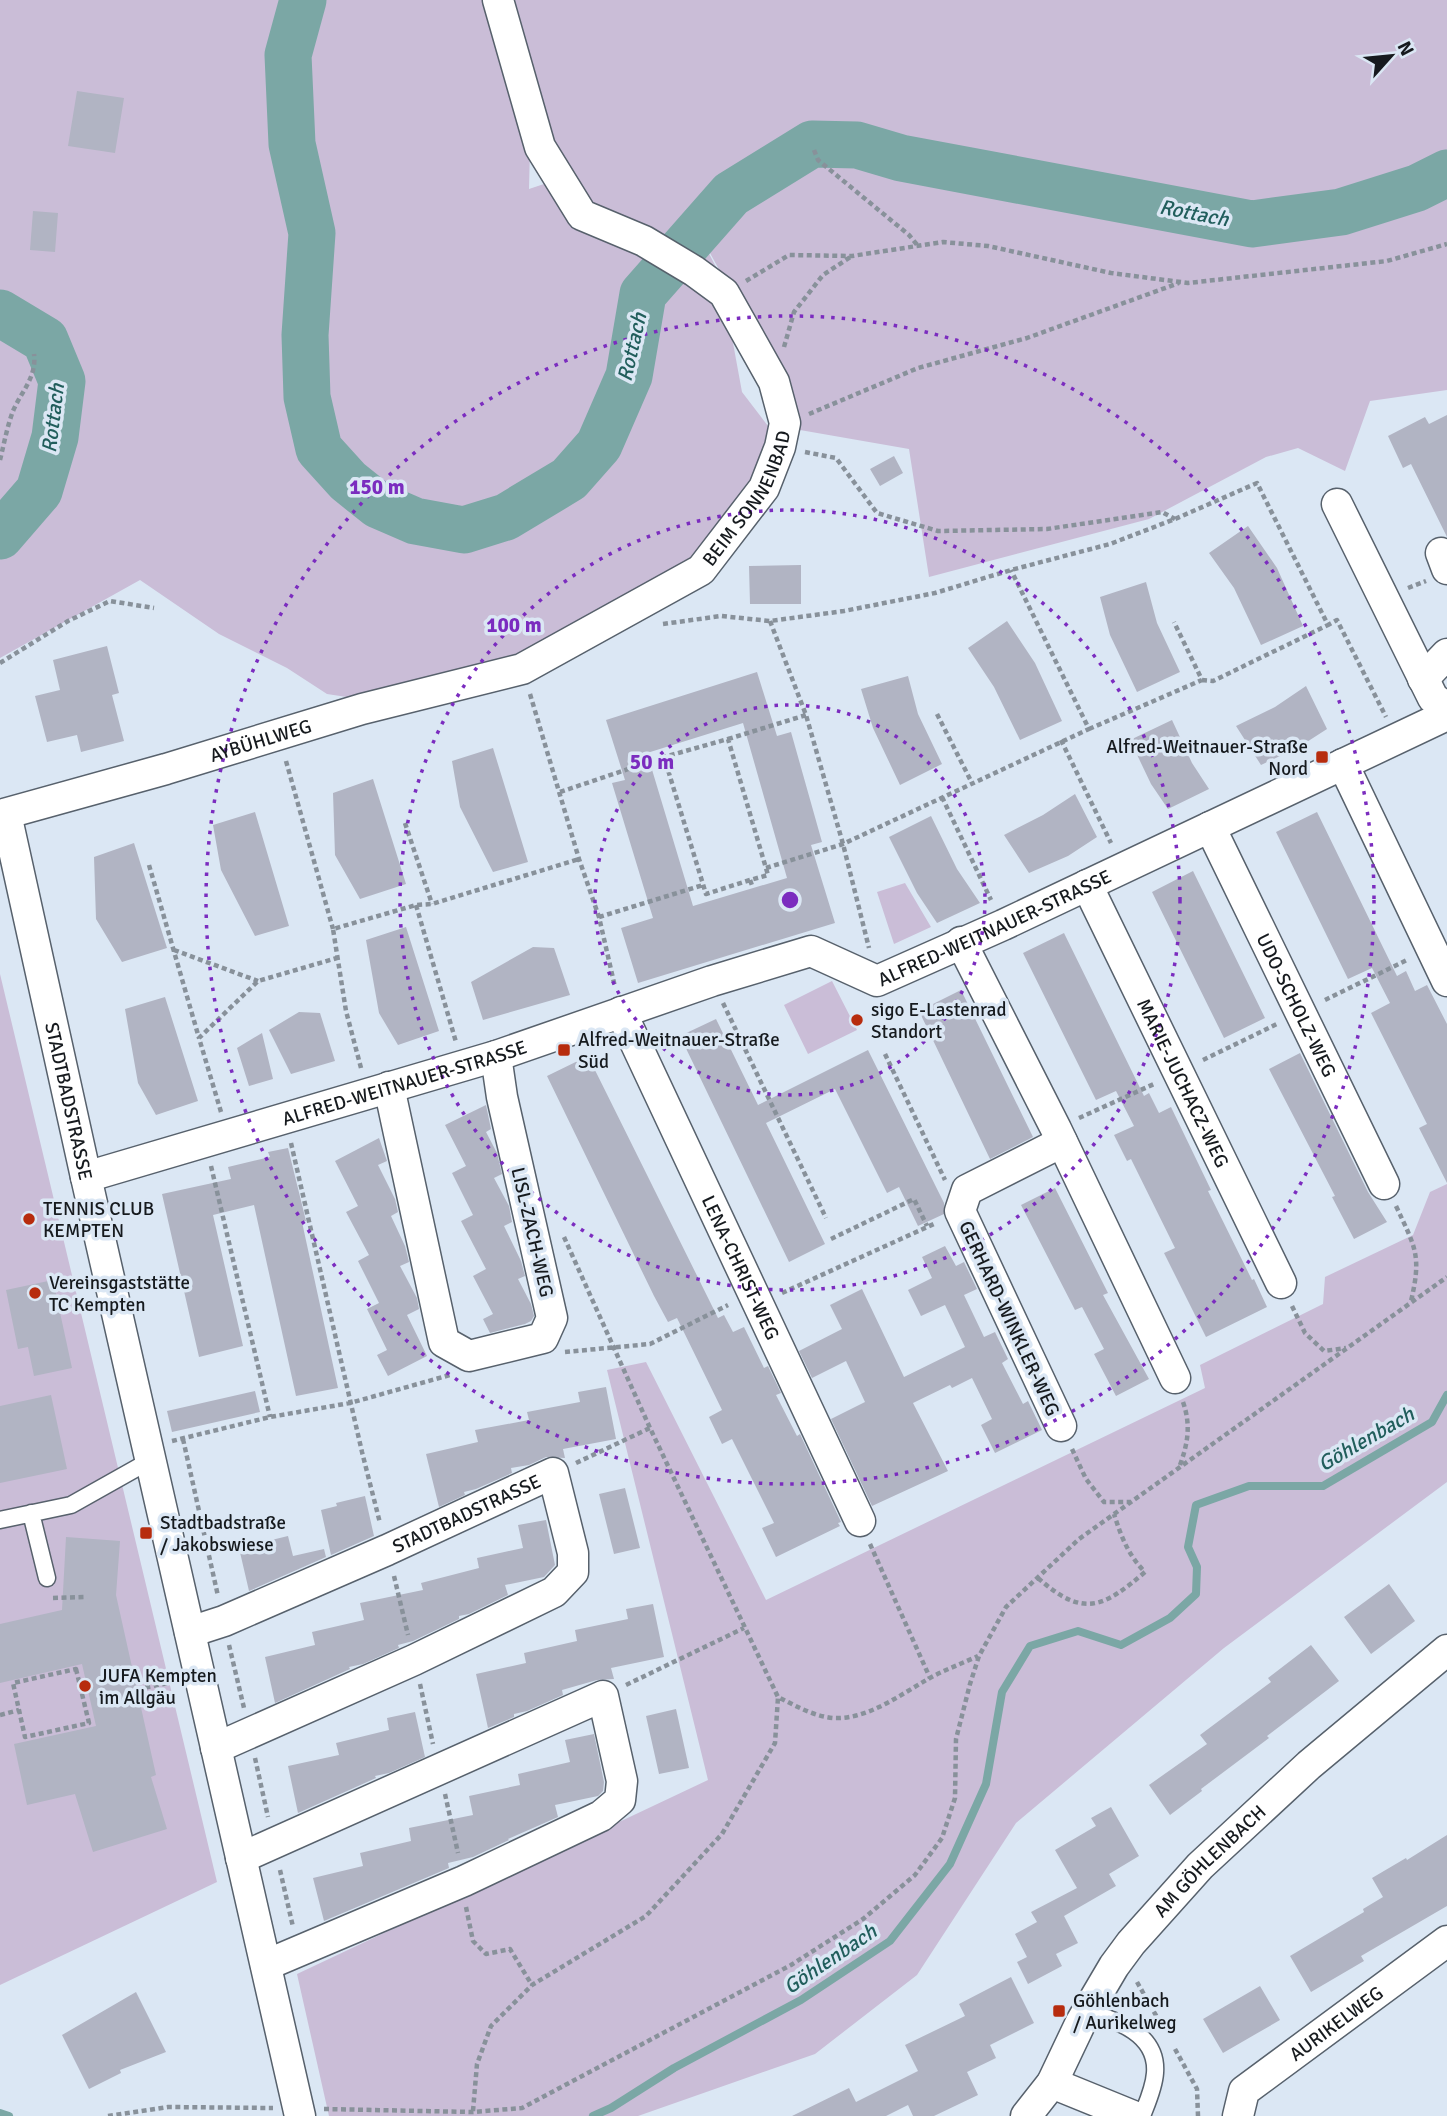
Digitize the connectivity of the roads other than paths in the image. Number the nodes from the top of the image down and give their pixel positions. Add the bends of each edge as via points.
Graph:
1 (498, 0) edge
2 (1337, 504) dead end
3 (1447, 654) edge
4 (522, 669) joint
5 (1423, 679) junction
6 (1447, 708) edge
7 (1447, 715) edge
8 (1343, 764) junction
9 (3, 814) edge
10 (1210, 827) junction
11 (1087, 885) junction
12 (961, 942) junction
13 (1447, 981) edge
14 (621, 1012) junction
15 (496, 1056) junction
16 (379, 1091) junction
17 (1059, 1136) junction
18 (86, 1177) junction
19 (1384, 1184) road end
20 (1281, 1283) road end
21 (1175, 1378) road end
22 (1061, 1426) road end
23 (149, 1453) junction
24 (31, 1513) junction
25 (0, 1520) edge
26 (860, 1521) road end
27 (47, 1578) dead end
28 (190, 1632) junction
29 (1447, 1650) edge
30 (216, 1748) junction
31 (241, 1858) junction
32 (1447, 1941) edge
33 (266, 1965) junction
34 (1087, 2012) junction
35 (1052, 2083) junction
36 (300, 2112) edge
37 (1026, 2116) edge
38 (1133, 2116) edge
39 (1142, 2116) edge
40 (1238, 2116) edge

1 - 4 street, BEIM SONNENBAD via 540,147 582,215 644,241 724,293 774,382 783,435 764,488 701,570
2 - 5 street
3 - 5 street
4 - 9 street, AYBÜHLWEG via 362,709
5 - 6 street via 1433,698
7 - 8 street, ALFRED-WEITNAUER-STRASSE
8 - 10 street, ALFRED-WEITNAUER-STRASSE
8 - 13 street
9 - 18 street, STADTBADSTRASSE
10 - 11 street, ALFRED-WEITNAUER-STRASSE
10 - 19 street, UDO-SCHOLZ-WEG
11 - 12 street, ALFRED-WEITNAUER-STRASSE
11 - 20 street, MARIE-JUCHACZ-WEG
12 - 14 street, ALFRED-WEITNAUER-STRASSE via 877,981 811,951
12 - 17 street
14 - 15 street, ALFRED-WEITNAUER-STRASSE
14 - 26 street, LENA-CHRIST-WEG
15 - 16 street, ALFRED-WEITNAUER-STRASSE
15 - 16 street, LISL-ZACH-WEG via 552,1318 543,1338 469,1356 444,1342
16 - 18 street, ALFRED-WEITNAUER-STRASSE
17 - 21 street
17 - 22 street, GERHARD-WINKLER-WEG via 967,1190 960,1212
18 - 23 street, STADTBADSTRASSE
23 - 24 lane via 71,1505
23 - 28 street, STADTBADSTRASSE
24 - 25 lane
24 - 27 lane
28 - 30 street, STADTBADSTRASSE
28 - 30 street, STADTBADSTRASSE via 387,1550 553,1473 573,1553 573,1572 554,1592
29 - 34 street, AM GÖHLENBACH via 1309,1765 1200,1866 1131,1943
30 - 31 street, STADTBADSTRASSE
31 - 33 street, STADTBADSTRASSE
31 - 33 street via 603,1696 622,1781 620,1800 601,1816 464,1881
32 - 40 street, AURIKELWEG via 1244,2091
33 - 36 street, STADTBADSTRASSE
34 - 35 street, AM GÖHLENBACH
34 - 39 lane via 1130,2026 1152,2053 1155,2072
35 - 37 street, AM GÖHLENBACH
35 - 38 street

